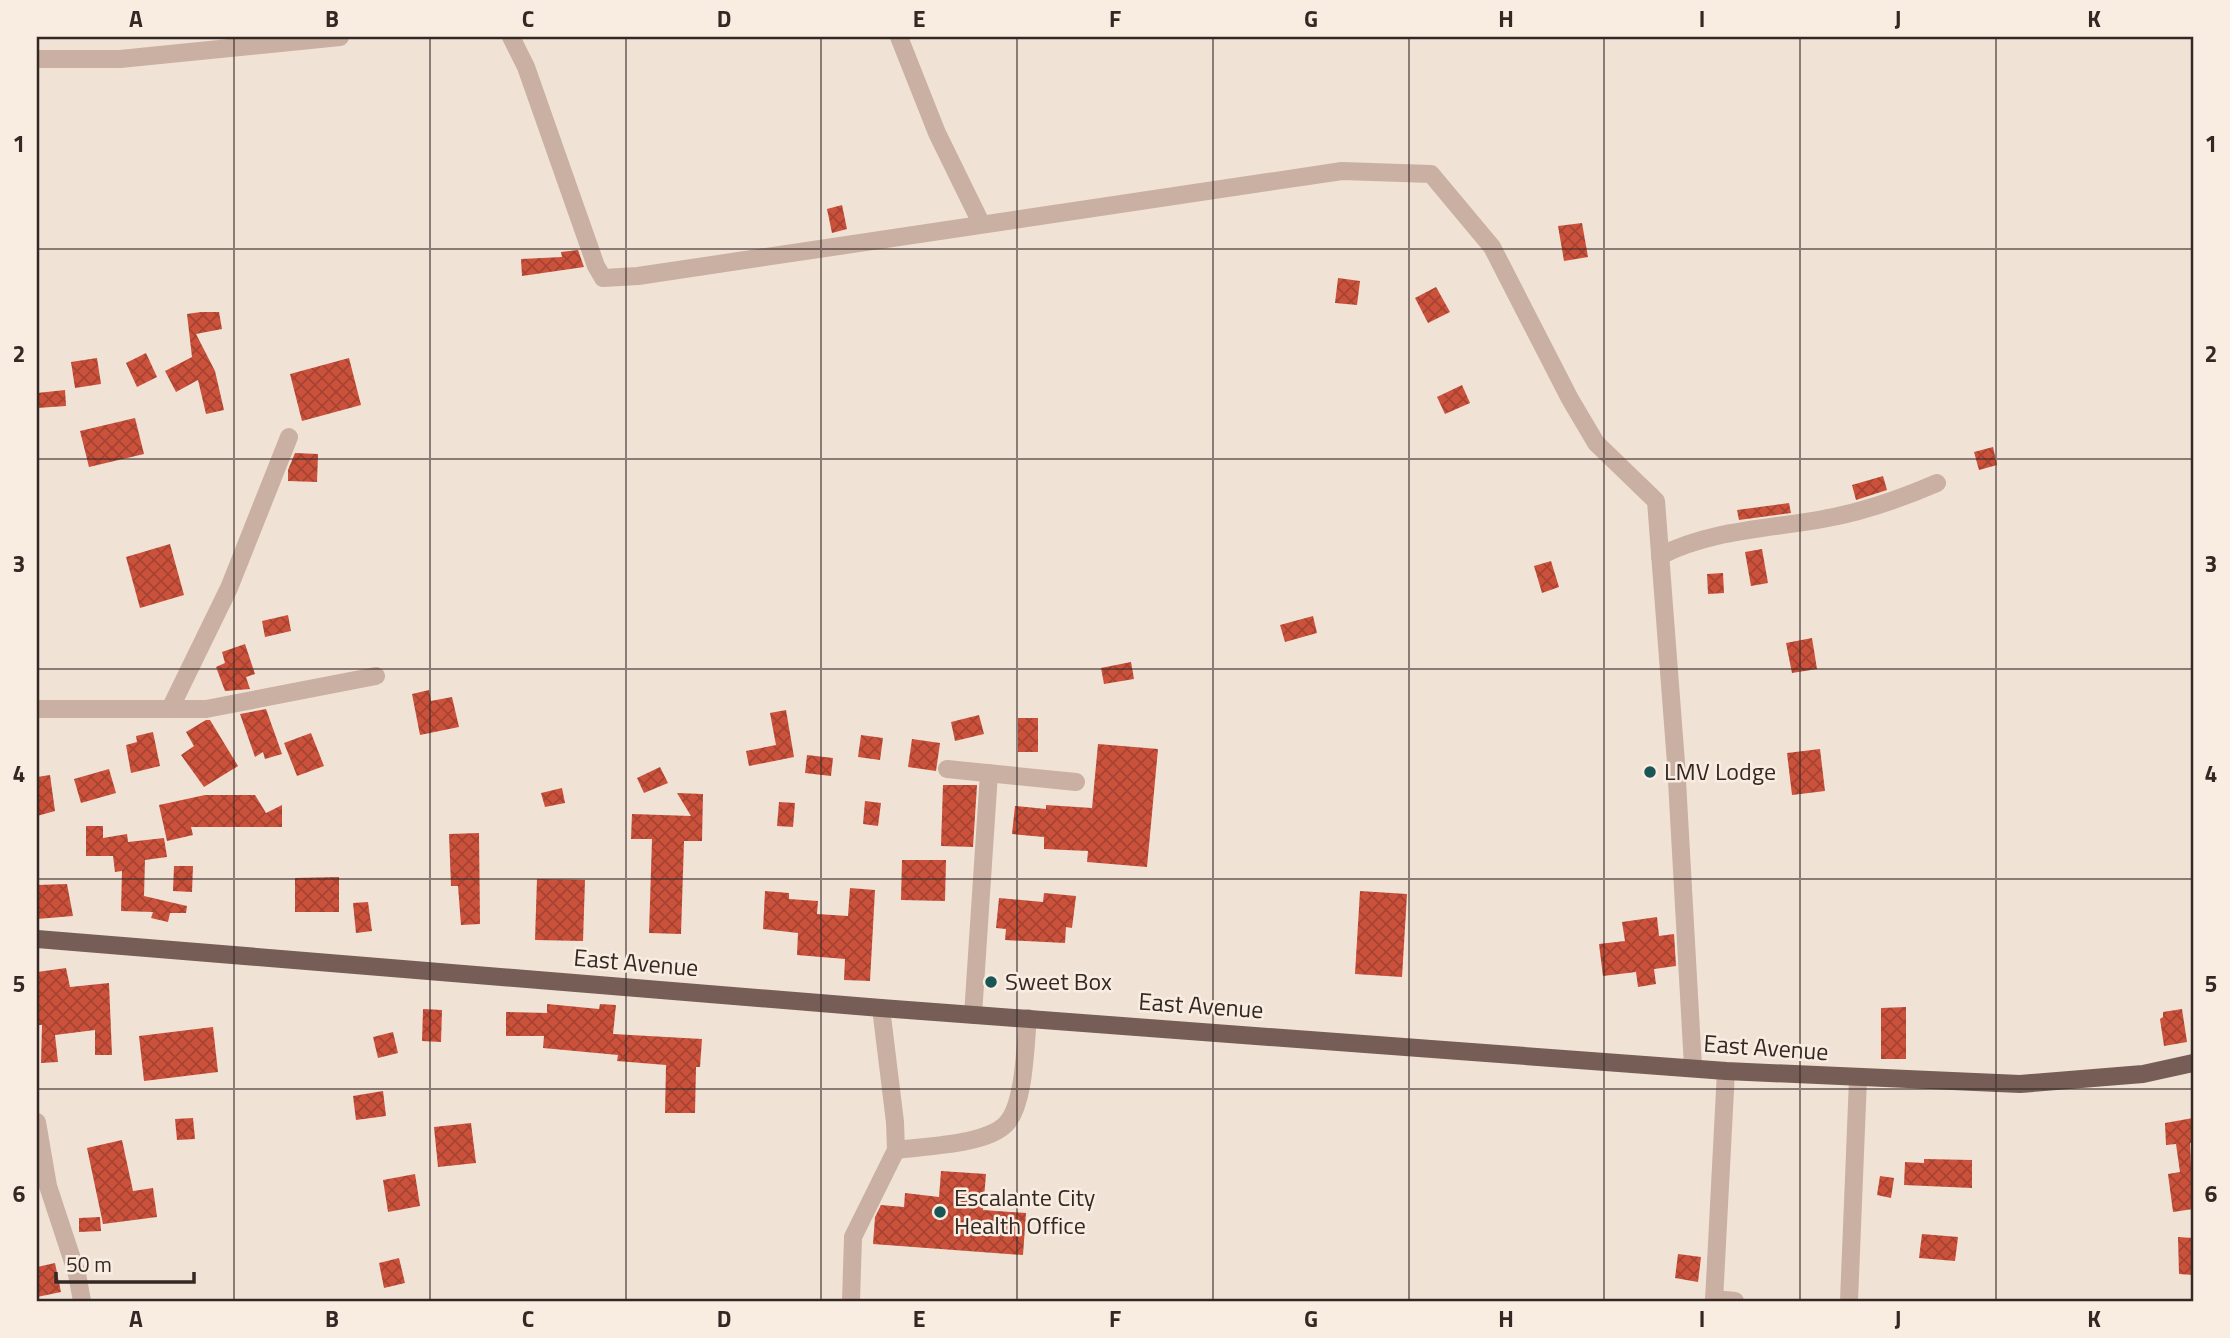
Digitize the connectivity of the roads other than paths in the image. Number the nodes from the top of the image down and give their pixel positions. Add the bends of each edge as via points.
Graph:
1 (340, 37) edge
2 (511, 37) edge
3 (900, 37) edge
4 (37, 59) edge
5 (981, 223) junction
6 (289, 437) dead end
7 (1937, 483) dead end
8 (1660, 556) junction
9 (376, 676) dead end
10 (37, 709) edge
11 (170, 709) junction
12 (947, 769) dead end
13 (989, 774) junction
14 (1076, 782) dead end
15 (37, 939) edge
16 (881, 1008) junction
17 (973, 1015) junction
18 (1028, 1018) junction
19 (2193, 1063) edge
20 (1693, 1067) junction
21 (1726, 1071) junction
22 (1858, 1079) junction
23 (37, 1122) edge
24 (896, 1150) junction
25 (1714, 1300) edge
26 (82, 1301) edge
27 (851, 1301) edge
28 (1735, 1301) edge
29 (1849, 1301) edge

1 - 4 street via 120,59
2 - 5 street via 603,278
3 - 5 street via 937,133
5 - 8 street via 1342,172 1431,174 1492,247 1596,443 1656,501
6 - 11 street via 229,587
7 - 8 street via 1889,503 1825,519 1688,541
8 - 20 street
9 - 11 street via 206,709
10 - 11 street
12 - 13 street
13 - 14 street
13 - 17 street
15 - 16 main road, East Avenue
16 - 17 main road, East Avenue
16 - 24 street
17 - 18 main road, East Avenue
18 - 20 main road, East Avenue
18 - 24 street via 1019,1096 1006,1124 983,1138
19 - 22 main road, East Avenue via 2143,1074 2020,1084
20 - 21 main road, East Avenue
21 - 22 main road, East Avenue
21 - 25 street
22 - 29 street
23 - 26 street via 48,1186
24 - 27 street via 853,1237
25 - 28 street

